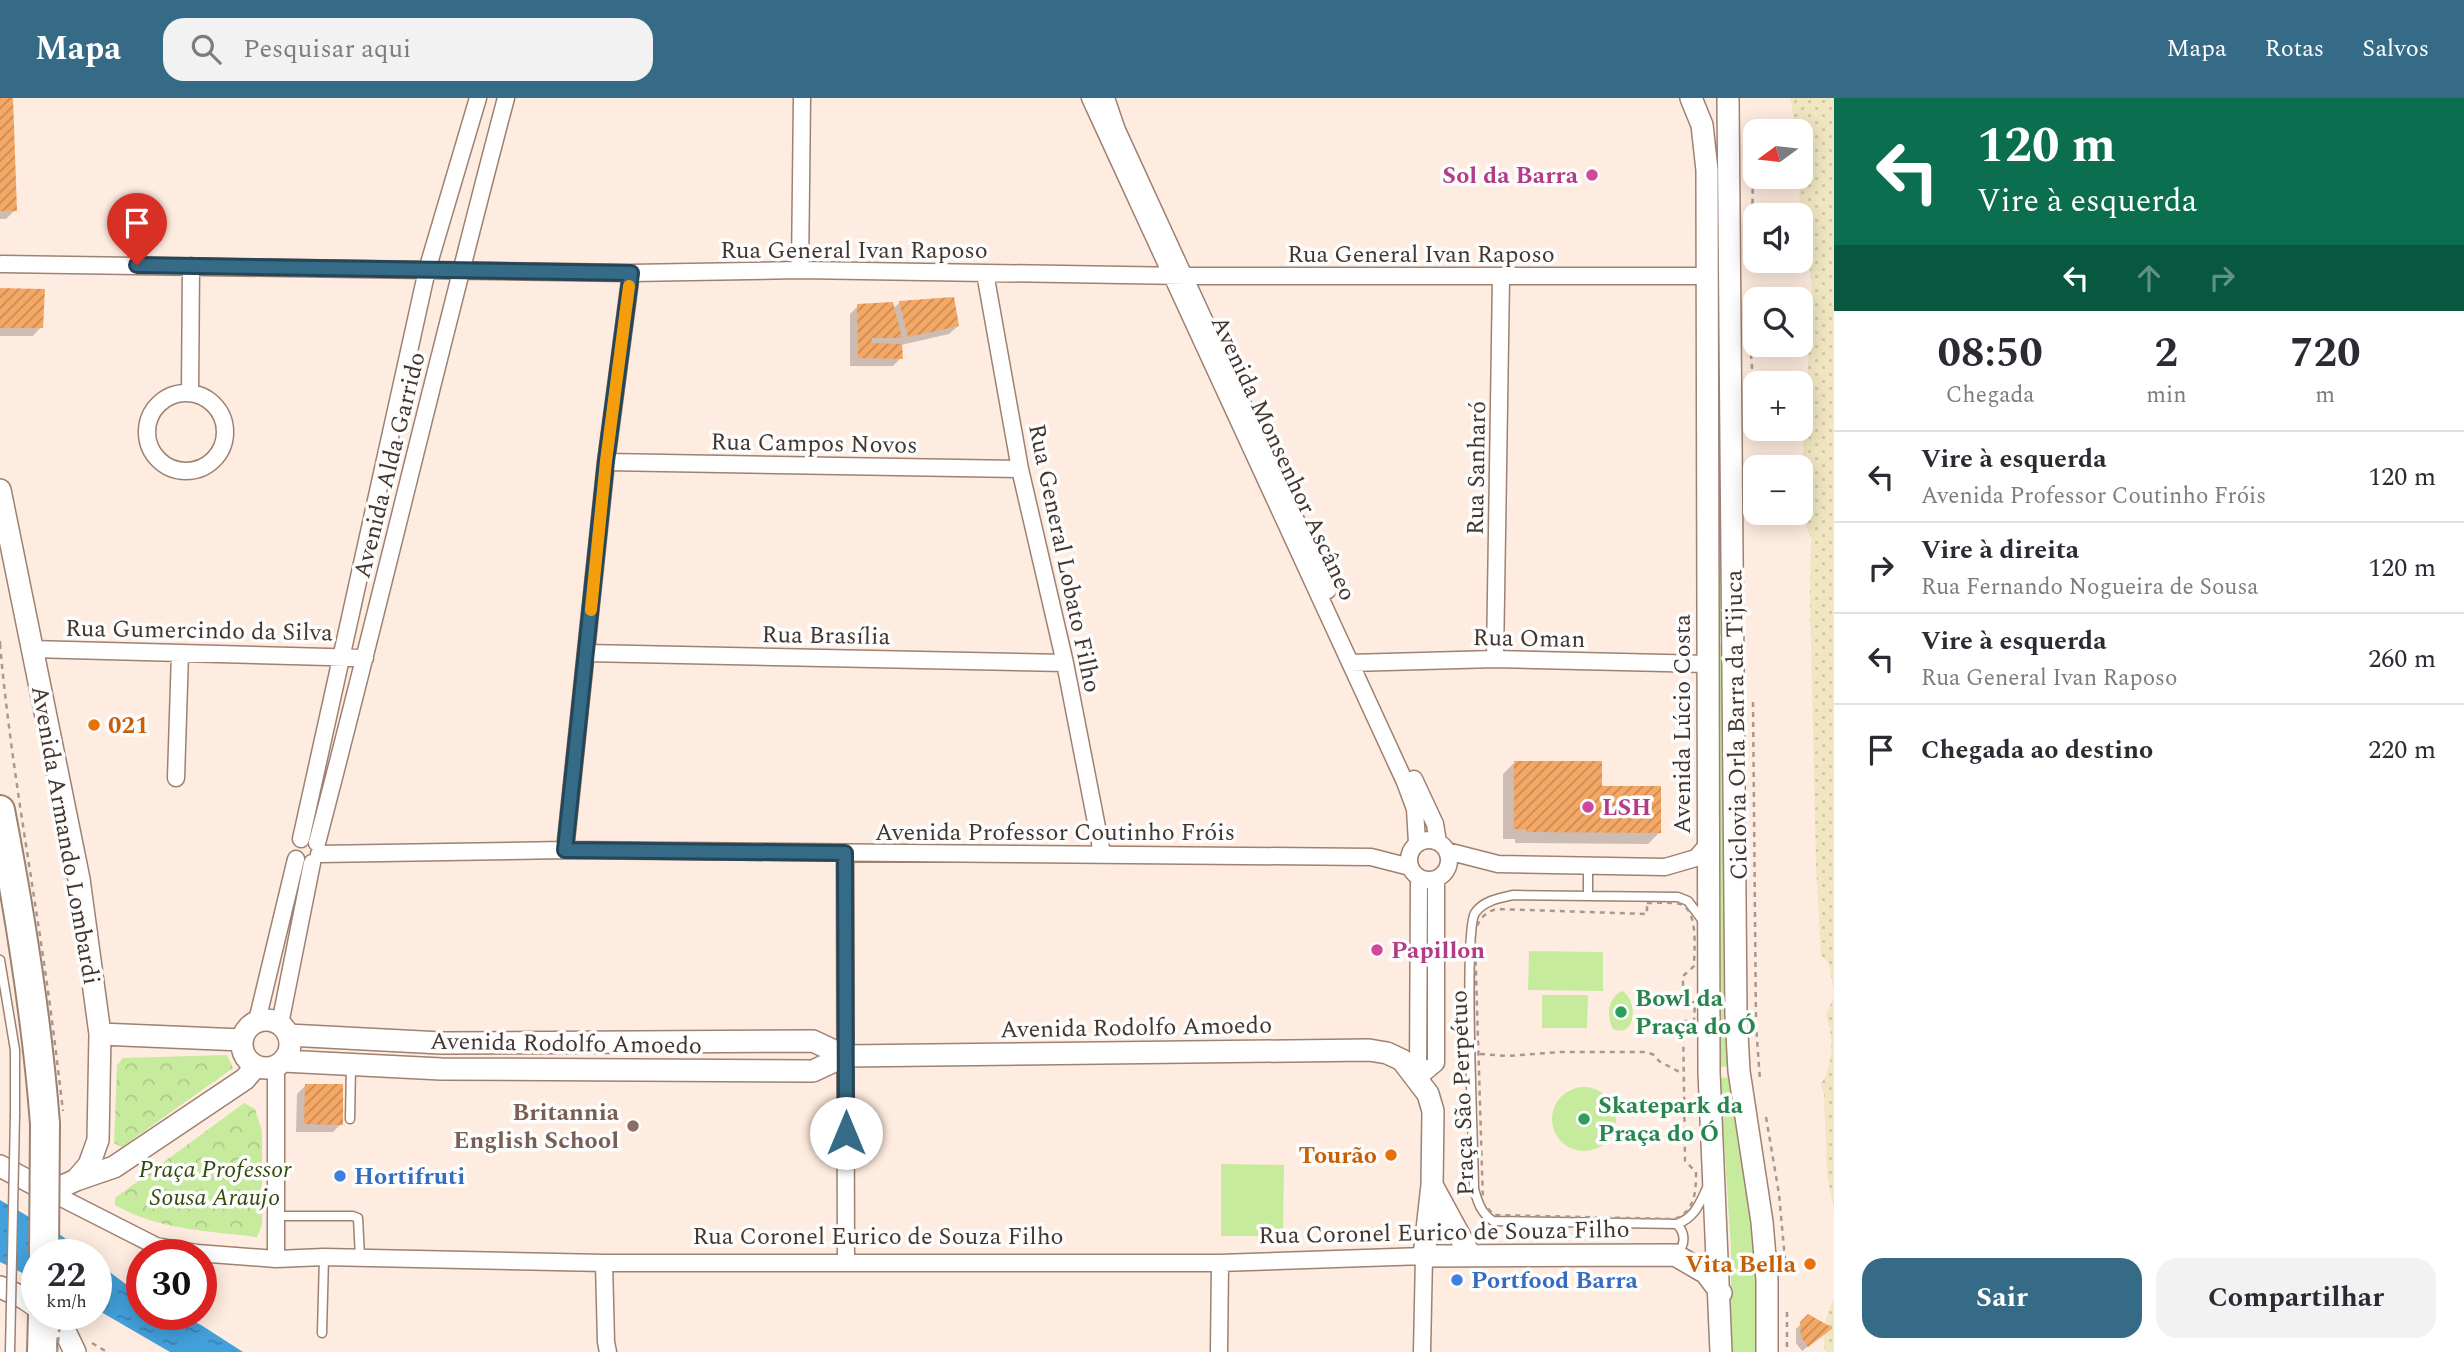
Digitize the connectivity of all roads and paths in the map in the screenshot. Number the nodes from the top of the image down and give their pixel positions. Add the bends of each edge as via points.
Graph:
1 (478, 98) edge
2 (506, 98) edge
3 (802, 98) edge
4 (1090, 98) edge
5 (1106, 98) edge
6 (1728, 98) edge
7 (1690, 102) edge
8 (2, 264) dead end
9 (191, 266) junction
10 (427, 270) junction
11 (460, 270) junction
12 (800, 270) junction
13 (631, 273) junction
14 (985, 273) junction
15 (1178, 276) junction
16 (1707, 276) junction
17 (1501, 278) junction
18 (190, 393) junction
19 (606, 461) junction
20 (1020, 469) junction
21 (0, 489) edge
22 (0, 642) edge
23 (31, 649) junction
24 (180, 653) junction
25 (587, 653) junction
26 (340, 656) junction
27 (365, 658) junction
28 (1495, 659) junction
29 (1065, 663) junction
30 (1356, 663) junction
31 (1708, 664) junction
32 (1753, 690) dead end
33 (176, 778) dead end
34 (0, 810) edge
35 (1709, 843) junction
36 (1415, 845) junction
37 (1442, 846) junction
38 (565, 850) junction
39 (309, 852) junction
40 (845, 853) junction
41 (1101, 853) junction
42 (1371, 858) junction
43 (1588, 866) junction
44 (1414, 873) junction
45 (1436, 879) junction
46 (1588, 896) junction
47 (1709, 934) junction
48 (0, 960) edge
49 (257, 1021) junction
50 (284, 1029) junction
51 (100, 1034) junction
52 (242, 1040) junction
53 (441, 1043) junction
54 (1479, 1054) junction
55 (845, 1056) junction
56 (272, 1064) junction
57 (351, 1064) junction
58 (441, 1069) junction
59 (1683, 1074) junction
60 (1418, 1078) junction
61 (1761, 1090) dead end
62 (1766, 1116) dead end
63 (54, 1119) junction
64 (350, 1119) dead end
65 (0, 1166) edge
66 (1713, 1177) junction
67 (76, 1180) junction
68 (36, 1185) junction
69 (1432, 1185) junction
70 (276, 1216) junction
71 (1677, 1224) junction
72 (45, 1239) edge
73 (1470, 1255) junction
74 (1675, 1255) junction
75 (1424, 1256) junction
76 (324, 1257) junction
77 (360, 1257) junction
78 (276, 1259) junction
79 (604, 1263) junction
80 (846, 1263) junction
81 (1220, 1263) junction
82 (1785, 1264) dead end
83 (0, 1287) edge
84 (1721, 1293) junction
85 (21, 1298) edge
86 (1786, 1303) dead end
87 (44, 1330) edge
88 (59, 1330) edge
89 (64, 1330) edge
90 (321, 1333) dead end
91 (10, 1352) edge
92 (42, 1352) edge
93 (57, 1352) edge
94 (75, 1352) edge
95 (608, 1352) edge
96 (1219, 1352) edge
97 (1422, 1352) edge
98 (1721, 1352) edge
99 (1767, 1352) edge
100 (1787, 1352) edge

1 - 10 street, Avenida Alda Garrido
2 - 11 street, Avenida Alda Garrido
3 - 12 street
4 - 15 street, Avenida Monsenhor Ascâneo
5 - 15 street, Avenida Monsenhor Ascâneo
6 - 99 main road, Avenida Lúcio Costa via 1736,1015 1762,1222
7 - 16 main road, Avenida Lúcio Costa via 1706,150
8 - 9 street, Rua General Ivan Raposo
9 - 10 street, Rua General Ivan Raposo
9 - 18 street
10 - 11 street, Rua General Ivan Raposo
10 - 26 street, Avenida Alda Garrido
11 - 13 street, Rua General Ivan Raposo
11 - 27 street, Avenida Alda Garrido
12 - 13 street, Rua General Ivan Raposo
12 - 14 street, Rua General Ivan Raposo
13 - 19 street
14 - 15 street, Rua General Ivan Raposo
14 - 20 street, Rua General Lobato Filho
15 - 17 street, Rua General Ivan Raposo
15 - 30 street, Avenida Monsenhor Ascâneo
16 - 17 street, Rua General Ivan Raposo
16 - 31 main road, Avenida Lúcio Costa
17 - 28 street, Rua Sanharó
18 - 18 street via 163,401 148,425 153,453 176,470 204,467 223,446 223,418 215,405
19 - 20 street, Rua Campos Novos
19 - 25 street
20 - 29 street, Rua General Lobato Filho
21 - 23 main road, Avenida Armando Lombardi
22 - 63 path, bridge via 17,800 47,985
23 - 24 street, Rua Gumercindo da Silva
23 - 51 main road, Avenida Armando Lombardi via 79,879
24 - 26 street, Rua Gumercindo da Silva
24 - 33 street
25 - 29 street, Rua Brasília
25 - 38 street
26 - 27 street, Rua Gumercindo da Silva
26 - 39 street, Avenida Alda Garrido
27 - 39 street, Avenida Alda Garrido
28 - 30 street, Rua Oman
28 - 31 street, Rua Oman
29 - 41 street, Rua General Lobato Filho
30 - 36 street, Avenida Monsenhor Ascâneo via 1415,809
30 - 37 street, Avenida Monsenhor Ascâneo
31 - 35 main road, Avenida Lúcio Costa
32 - 61 path, Ciclovia Orla Barra da Tijuca via 1756,1026
34 - 63 highway
35 - 43 street via 1696,858 1665,867
35 - 47 main road, Avenida Lúcio Costa
36 - 37 street via 1427,840
36 - 42 street, Avenida Professor Coutinho Fróis
36 - 44 street via 1409,856
37 - 43 street via 1498,864
37 - 45 street via 1449,857 1447,871
38 - 39 street, Avenida Professor Coutinho Fróis
38 - 40 street, Avenida Professor Coutinho Fróis
39 - 49 street, Avenida Alda Garrido
39 - 50 street, Avenida Alda Garrido
40 - 41 street, Avenida Professor Coutinho Fróis
40 - 55 street
41 - 42 street, Avenida Professor Coutinho Fróis
42 - 44 street, Avenida Professor Coutinho Fróis
43 - 46 lane
44 - 45 street
44 - 60 street
45 - 60 street via 1436,1063
46 - 47 lane, Praça São Perpétuo via 1678,897 1696,909
46 - 71 lane, Praça São Perpétuo via 1513,895 1483,905 1473,915 1469,962 1475,1189 1481,1210 1493,1221
47 - 66 main road, Avenida Lúcio Costa
48 - 91 lane, bridge via 15,1050
49 - 50 main road via 273,1020
49 - 52 main road
50 - 53 main road, Avenida Rodolfo Amoedo
50 - 56 main road via 290,1044
51 - 52 main road
51 - 67 main road, Avenida Armando Lombardi via 98,1140 89,1165
52 - 56 main road via 244,1056
53 - 55 main road, Avenida Rodolfo Amoedo via 813,1041
53 - 58 main road
54 - 59 path via 1647,1052
54 - 59 path, Praça São Perpétuo via 1483,1203 1494,1215 1502,1216 1675,1219 1686,1214 1695,1194 1696,1172 1685,1161
54 - 59 path, Praça São Perpétuo via 1475,931 1486,912 1647,914 1647,903 1682,904 1693,919 1694,966 1684,975 1683,1003 1695,1002 1694,1021 1683,1021
55 - 58 main road, Avenida Rodolfo Amoedo via 813,1072
55 - 60 main road, Avenida Rodolfo Amoedo via 1370,1050 1402,1060
55 - 80 street
56 - 57 main road, Avenida Rodolfo Amoedo
56 - 67 main road via 114,1167
56 - 70 street
57 - 58 main road, Avenida Rodolfo Amoedo
57 - 64 lane
60 - 69 main road via 1433,1111
62 - 82 path
63 - 72 highway, bridge
65 - 68 main road
66 - 71 lane via 1695,1213
66 - 84 main road, Avenida Lúcio Costa
67 - 68 main road via 63,1186
68 - 78 street, Rua Coronel Eurico de Souza Filho via 156,1247
69 - 73 main road
69 - 75 main road
70 - 77 lane via 353,1216 358,1219
70 - 78 street
71 - 74 lane via 1684,1236
73 - 74 main road, Rua Coronel Eurico de Souza Filho
73 - 75 main road, Rua Coronel Eurico de Souza Filho
74 - 84 main road via 1706,1273
75 - 81 street, Rua Coronel Eurico de Souza Filho
75 - 97 street
76 - 77 street, Rua Coronel Eurico de Souza Filho
76 - 78 street, Rua Coronel Eurico de Souza Filho
76 - 90 lane
77 - 79 street, Rua Coronel Eurico de Souza Filho
79 - 80 street, Rua Coronel Eurico de Souza Filho
79 - 95 street
80 - 81 street, Rua Coronel Eurico de Souza Filho
81 - 96 street
83 - 85 main road
84 - 98 main road, Avenida Lúcio Costa
86 - 100 path
87 - 92 highway
88 - 93 path, bridge
89 - 94 main road

